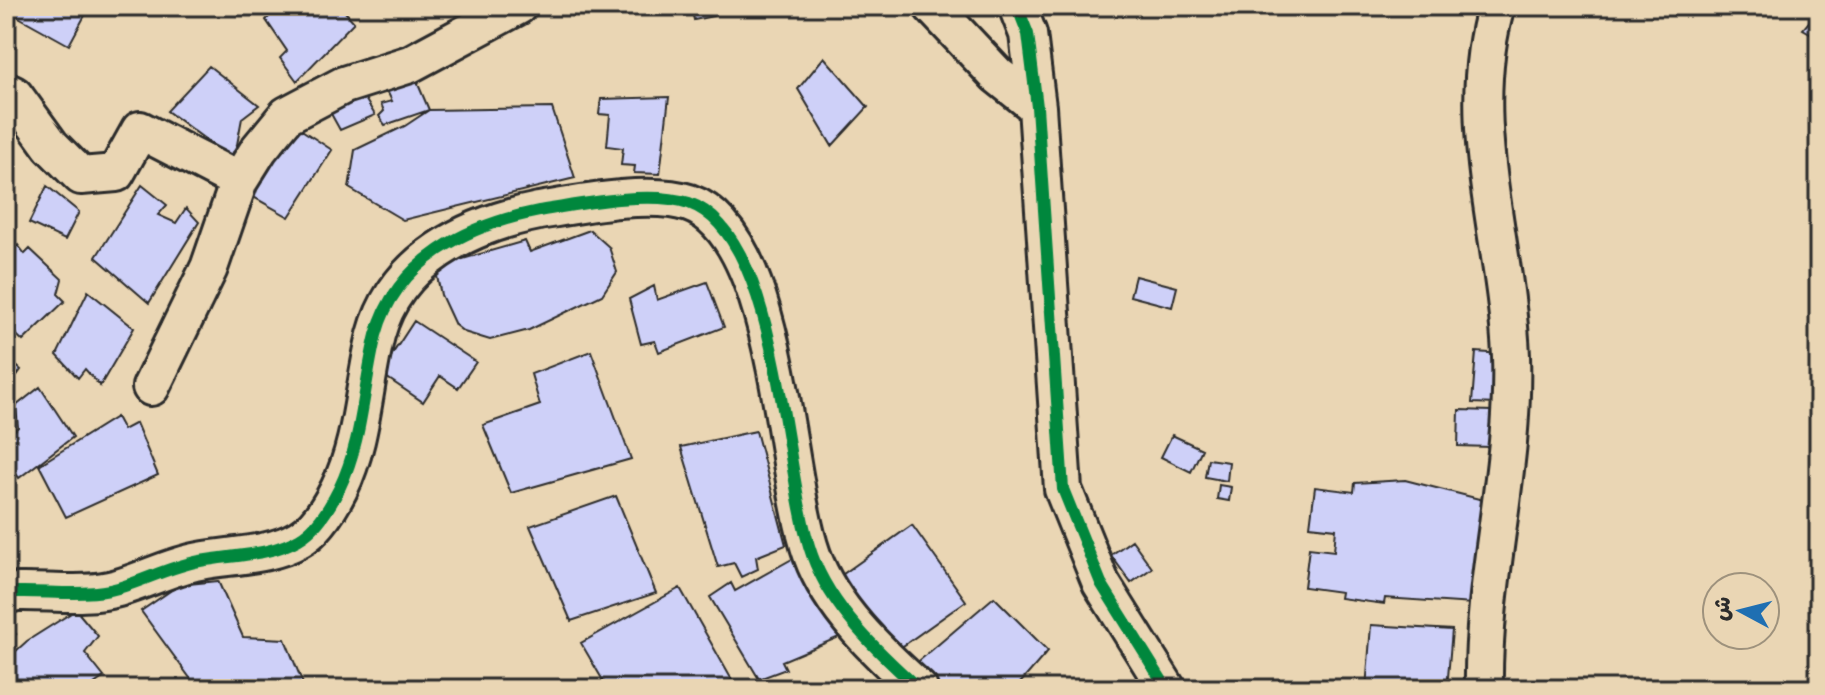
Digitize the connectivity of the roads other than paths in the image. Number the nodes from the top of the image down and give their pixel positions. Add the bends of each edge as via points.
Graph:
1 (518, 6) edge
2 (932, 6) edge
3 (1017, 6) edge
4 (1496, 6) edge
5 (6, 91) edge
6 (1037, 107) junction
7 (239, 181) junction
8 (151, 387) dead end
9 (6, 595) edge
10 (919, 689) edge
11 (1167, 689) edge
12 (1484, 689) edge

1 - 7 street via 410,64 344,85 287,115
2 - 6 street via 997,75
3 - 6 street via 1028,34
4 - 12 street via 1483,73 1484,124 1511,355 1510,421 1486,620
5 - 7 street via 81,176 116,173 140,130
6 - 11 street via 1063,489 1101,583
7 - 8 street via 209,268
9 - 10 street via 116,589 180,565 260,552 299,539 323,516 346,472 360,428 377,332 401,282 418,264 470,230 521,215 585,203 663,199 694,205 716,221 752,279 776,365 794,482 813,558 856,626

